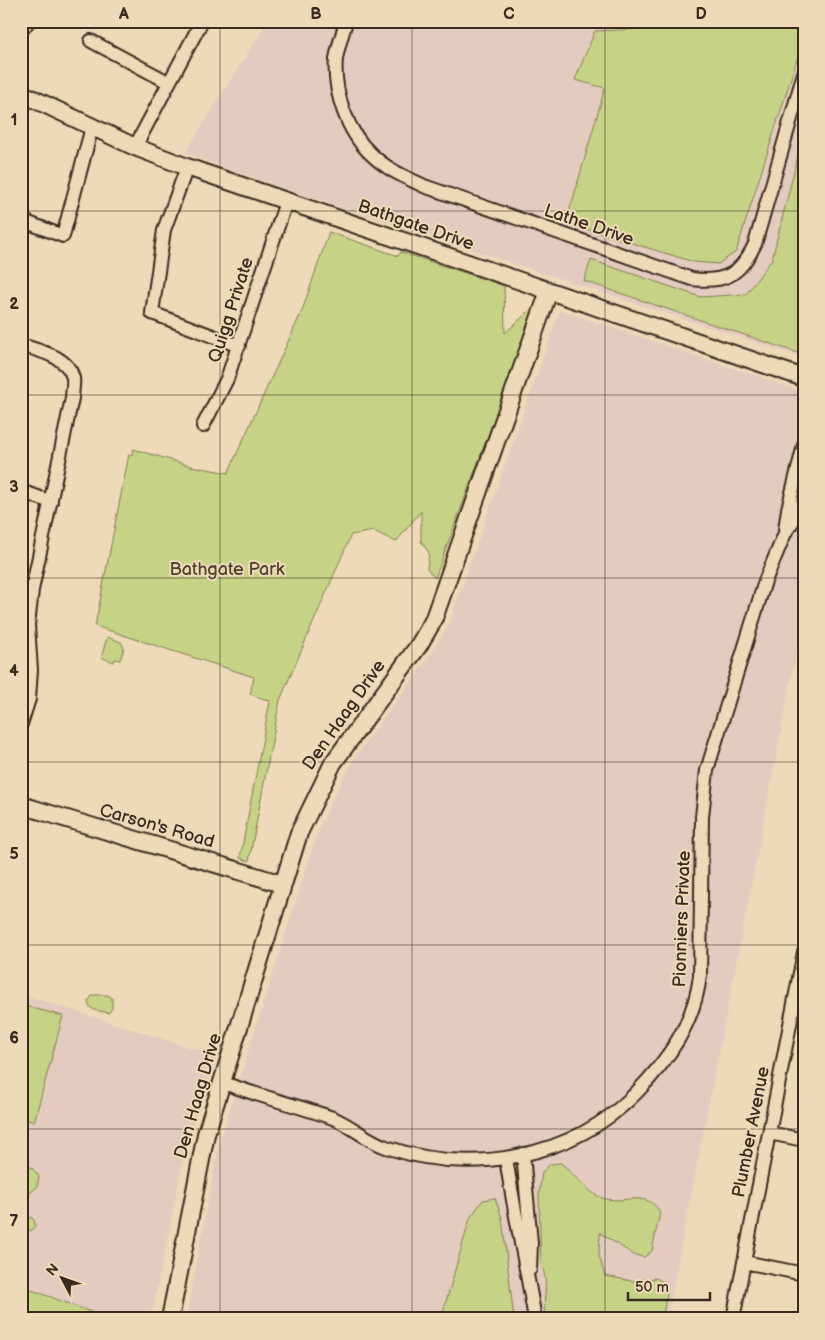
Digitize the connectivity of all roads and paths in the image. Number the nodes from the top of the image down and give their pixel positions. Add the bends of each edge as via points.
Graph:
1 (29, 21) edge
2 (202, 21) edge
3 (346, 21) edge
4 (21, 30) edge
5 (90, 41) dead end
6 (804, 72) edge
7 (168, 82) junction
8 (21, 93) edge
9 (92, 127) junction
10 (135, 147) junction
11 (187, 167) junction
12 (286, 202) junction
13 (21, 220) edge
14 (549, 292) junction
15 (21, 345) edge
16 (238, 346) junction
17 (804, 378) edge
18 (203, 426) dead end
19 (804, 445) edge
20 (21, 491) edge
21 (804, 498) edge
22 (52, 502) junction
23 (785, 532) junction
24 (24, 624) edge
25 (21, 724) edge
26 (21, 805) edge
27 (282, 884) junction
28 (804, 952) edge
29 (221, 1082) junction
30 (769, 1133) junction
31 (804, 1140) edge
32 (524, 1154) junction
33 (506, 1158) junction
34 (744, 1262) junction
35 (804, 1274) edge
36 (529, 1281) junction
37 (170, 1319) edge
38 (535, 1319) edge
39 (733, 1319) edge

1 - 4 street
2 - 7 street
3 - 6 street, Lathe Drive via 336,58 337,85 344,111 370,154 391,170 424,186 698,280 719,280 731,275 749,256
5 - 7 street
7 - 10 street
8 - 9 street, Bathgate Drive
9 - 10 street, Bathgate Drive
9 - 13 street via 62,236
10 - 11 street, Bathgate Drive
11 - 12 street, Bathgate Drive
11 - 16 street via 164,230 152,313
12 - 14 street, Bathgate Drive
12 - 16 street, Quigg Private
14 - 17 street, Bathgate Drive
14 - 27 street, Den Haag Drive via 433,621 324,778 299,833
15 - 22 street via 57,358 73,378
16 - 18 street, Quigg Private
19 - 23 street, Pionniers Private
20 - 22 street
21 - 23 street, Pionniers Private
22 - 24 street
23 - 32 street, Pionniers Private via 765,581 706,770 702,817 700,976 687,1025 660,1067 619,1108 577,1135
24 - 25 street via 31,670 29,700
26 - 27 street, Carson's Road
27 - 29 street, Den Haag Drive
28 - 30 street, Plumber Avenue
29 - 33 street, Pionniers Private via 334,1119 372,1142 406,1153 450,1161
29 - 37 street, Den Haag Drive via 200,1158
30 - 31 street
30 - 34 street, Plumber Avenue
32 - 33 street, Pionniers Private
32 - 36 street via 531,1243
33 - 36 street via 519,1244
34 - 35 street
34 - 39 street, Plumber Avenue
36 - 38 street

